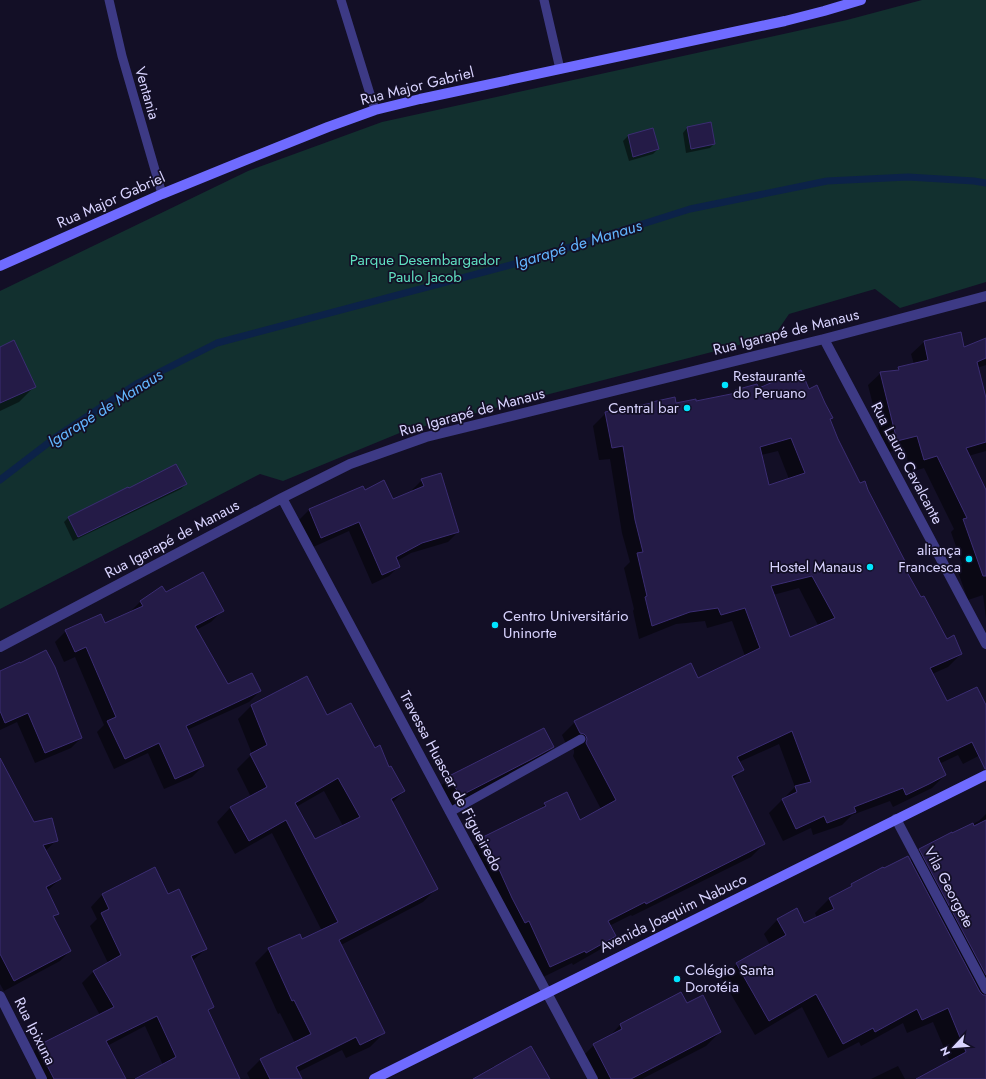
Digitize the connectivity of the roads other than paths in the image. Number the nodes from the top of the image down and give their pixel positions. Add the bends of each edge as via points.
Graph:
1 (109, 0) edge
2 (341, 0) edge
3 (544, 0) edge
4 (861, 0) edge
5 (560, 69) junction
6 (375, 110) junction
7 (162, 194) junction
8 (0, 266) edge
9 (986, 296) edge
10 (824, 339) junction
11 (282, 498) junction
12 (986, 644) edge
13 (0, 647) edge
14 (581, 739) dead end
15 (986, 775) edge
16 (450, 812) junction
17 (896, 819) junction
18 (986, 989) edge
19 (548, 993) junction
20 (0, 996) edge
21 (42, 1079) edge
22 (374, 1079) edge
23 (593, 1079) edge

1 - 7 lane, Ventania via 122,56
2 - 6 lane
3 - 5 lane
4 - 5 street, Rua Major Gabriel via 785,21
5 - 6 street, Rua Major Gabriel
6 - 7 street, Rua Major Gabriel
7 - 8 street, Rua Major Gabriel
9 - 10 street, Rua Igarapé de Manaus
10 - 11 street, Rua Igarapé de Manaus via 426,437 350,464
10 - 12 street, Rua Lauro Cavalcante
11 - 13 street, Rua Igarapé de Manaus
11 - 16 street, Travessa Huascar de Figueiredo
14 - 16 lane
15 - 17 street, Avenida Joaquim Nabuco
16 - 19 street, Travessa Huascar de Figueiredo
17 - 18 street, Vila Georgete
17 - 19 street, Avenida Joaquim Nabuco
19 - 22 street, Avenida Joaquim Nabuco
19 - 23 street, Travessa Huascar de Figueiredo
20 - 21 street, Rua Ipixuna

